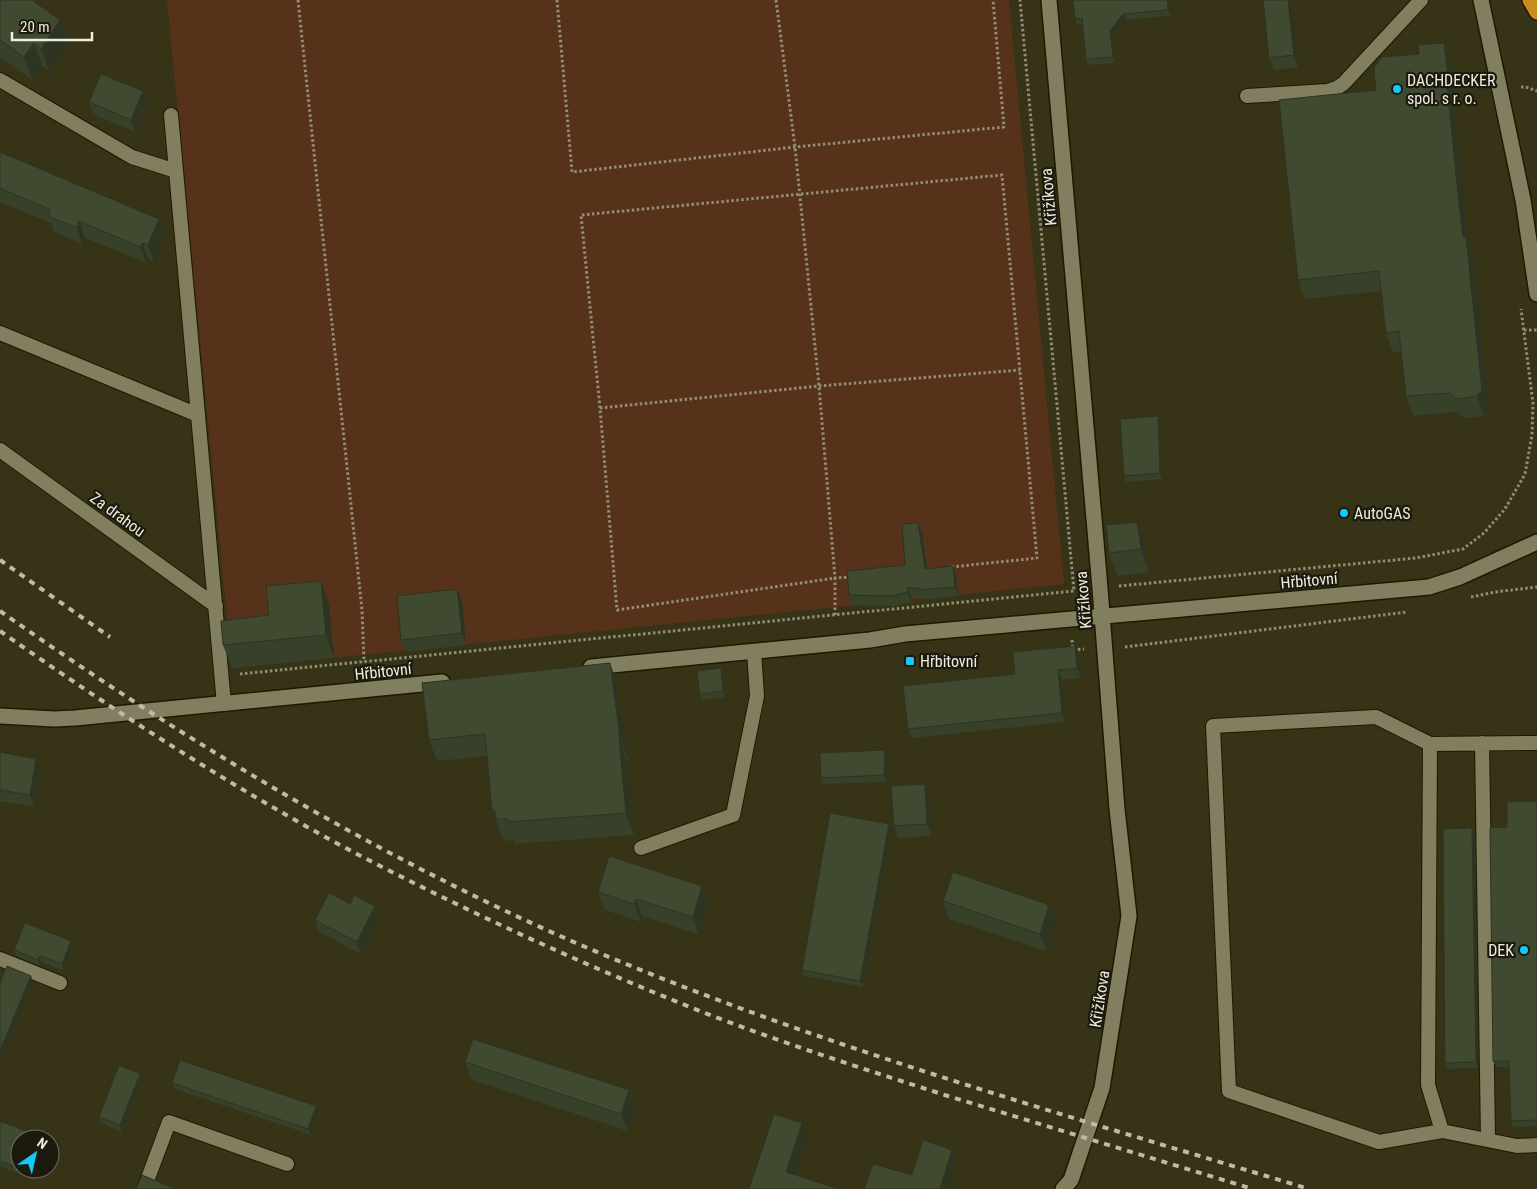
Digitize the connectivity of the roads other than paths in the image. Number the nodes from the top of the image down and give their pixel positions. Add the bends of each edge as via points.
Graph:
1 (1049, 0) edge
2 (1421, 0) edge
3 (1481, 0) edge
4 (1530, 0) edge
5 (1537, 12) edge
6 (0, 80) edge
7 (1247, 96) dead end
8 (171, 115) dead end
9 (176, 171) junction
10 (1537, 294) edge
11 (0, 333) edge
12 (198, 415) junction
13 (0, 450) edge
14 (1537, 542) edge
15 (216, 606) junction
16 (1102, 617) junction
17 (754, 651) junction
18 (576, 669) edge
19 (457, 681) edge
20 (224, 704) junction
21 (0, 716) edge
22 (1482, 743) junction
23 (1537, 743) edge
24 (1430, 744) junction
25 (641, 848) dead end
26 (0, 959) edge
27 (60, 983) dead end
28 (1442, 1131) junction
29 (1488, 1139) junction
30 (1537, 1145) edge
31 (287, 1164) dead end
32 (144, 1189) edge
33 (1064, 1189) edge

1 - 16 street, Křižíkova
2 - 7 lane via 1337,88
3 - 10 street via 1523,200
4 - 5 highway
6 - 9 lane via 132,157
8 - 9 lane
9 - 12 lane
11 - 12 lane
12 - 15 lane
13 - 15 lane, Za drahou
14 - 16 street, Hřbitovní via 1429,587
15 - 20 lane
16 - 17 street, Hřbitovní
16 - 33 street, Křižíkova via 1129,916 1102,1088 1071,1180
17 - 18 street, Hřbitovní
17 - 25 lane via 757,696 733,815
19 - 20 street, Hřbitovní
20 - 21 street, Hřbitovní via 75,718
22 - 23 lane
22 - 24 lane
22 - 29 lane
24 - 28 lane via 1428,1084
24 - 28 lane via 1376,717 1213,726 1228,1091 1379,1142
26 - 27 lane
28 - 29 lane
29 - 30 lane via 1517,1146
31 - 32 lane via 169,1122

